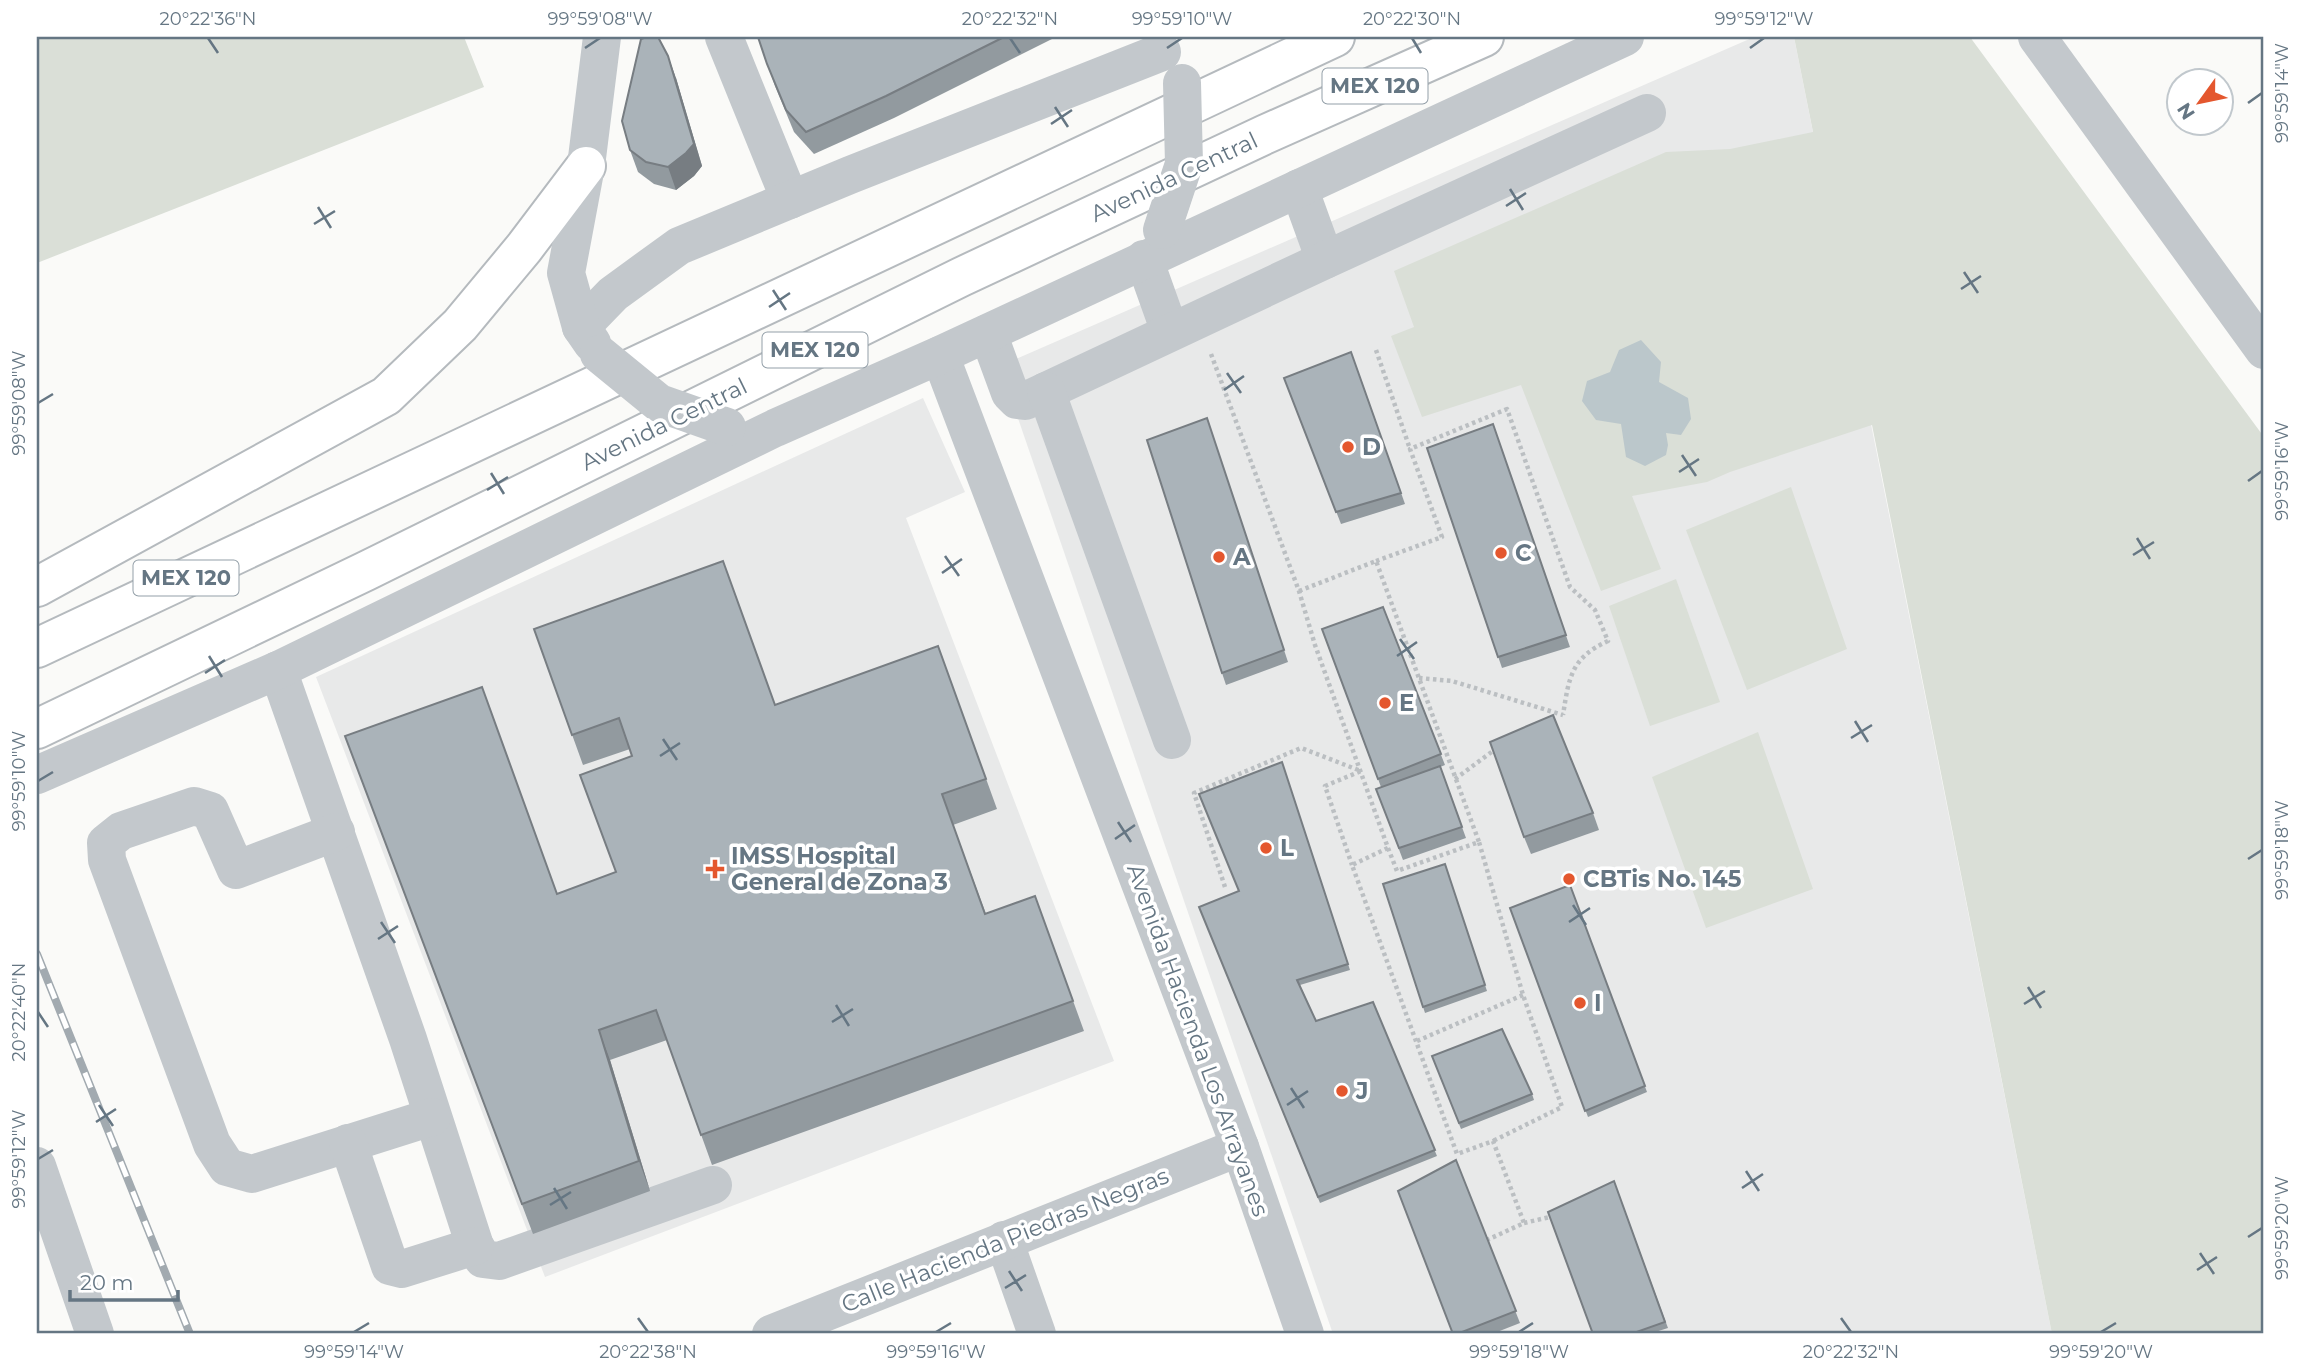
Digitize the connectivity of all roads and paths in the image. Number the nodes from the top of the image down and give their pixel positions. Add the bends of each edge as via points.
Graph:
1 (602, 37) edge
2 (724, 37) edge
3 (1335, 37) edge
4 (1485, 37) edge
5 (1625, 37) edge
6 (2037, 37) edge
7 (1164, 57) edge
8 (1647, 113) dead end
9 (586, 166) junction
10 (1299, 188) junction
11 (790, 200) junction
12 (1153, 245) junction
13 (1325, 260) junction
14 (988, 332) junction
15 (1170, 332) junction
16 (590, 341) junction
17 (1376, 350) dead end
18 (2264, 350) edge
19 (940, 355) junction
20 (1046, 391) junction
21 (775, 428) junction
22 (1410, 449) junction
23 (1376, 561) junction
24 (37, 587) edge
25 (1299, 591) junction
26 (37, 649) edge
27 (278, 670) junction
28 (1418, 678) junction
29 (1563, 715) junction
30 (1551, 720) edge
31 (37, 729) edge
32 (1172, 740) dead end
33 (1504, 744) edge
34 (1361, 771) junction
35 (37, 775) edge
36 (1455, 779) junction
37 (336, 832) junction
38 (1479, 842) junction
39 (1388, 848) junction
40 (1352, 865) junction
41 (1225, 887) dead end
42 (1523, 995) junction
43 (1417, 1041) junction
44 (432, 1117) junction
45 (1493, 1141) junction
46 (348, 1143) junction
47 (1240, 1147) junction
48 (37, 1167) edge
49 (713, 1185) dead end
50 (1550, 1217) edge
51 (1524, 1223) junction
52 (1004, 1240) junction
53 (1488, 1240) edge
54 (475, 1246) junction
55 (95, 1334) edge
56 (771, 1334) edge
57 (1037, 1334) edge
58 (1306, 1334) edge

1 - 9 street
2 - 11 street
3 - 26 main road, MEX 120
4 - 31 main road, Avenida Central / MEX 120 via 961,277
5 - 10 street
6 - 18 street
7 - 11 street
7 - 12 street, bridge via 1184,164
8 - 13 street
9 - 16 street via 566,273
9 - 24 main road via 460,326 386,396
10 - 12 street
10 - 13 street
11 - 16 street via 679,246 613,294
12 - 14 street
12 - 15 street
13 - 15 street
14 - 19 street
14 - 20 street via 1010,393 1025,401
15 - 20 street
15 - 25 path via 1213,355
16 - 21 street, bridge via 659,403 727,427
17 - 22 path
19 - 21 street
19 - 47 street, Avenida Hacienda Los Arrayanes
20 - 32 street
21 - 27 street
22 - 23 path via 1442,537
22 - 29 path via 1507,409 1570,587 1595,610 1608,641 1588,650 1569,677
23 - 25 path
23 - 28 path
25 - 34 path
27 - 35 street
27 - 37 street
28 - 29 path via 1452,681
28 - 36 path
29 - 30 path
33 - 36 path
34 - 39 path
34 - 40 path via 1325,786
34 - 41 path via 1301,748 1194,793
36 - 38 path
37 - 44 street
37 - 46 street via 236,870 210,811 194,806 121,831 106,843 107,860 207,1131 227,1167 252,1174
38 - 39 path via 1397,871
38 - 42 path
39 - 40 path
40 - 43 path
42 - 43 path
42 - 45 path via 1562,1107
43 - 45 path via 1457,1154
44 - 46 street
44 - 54 street
45 - 51 path
46 - 54 street via 390,1266 402,1269
47 - 52 street, Calle Hacienda Piedras Negras
47 - 58 street, Avenida Hacienda Los Arrayanes
48 - 55 street
49 - 54 street via 499,1261 483,1259
50 - 51 path
51 - 53 path
52 - 56 street, Calle Hacienda Piedras Negras
52 - 57 street

